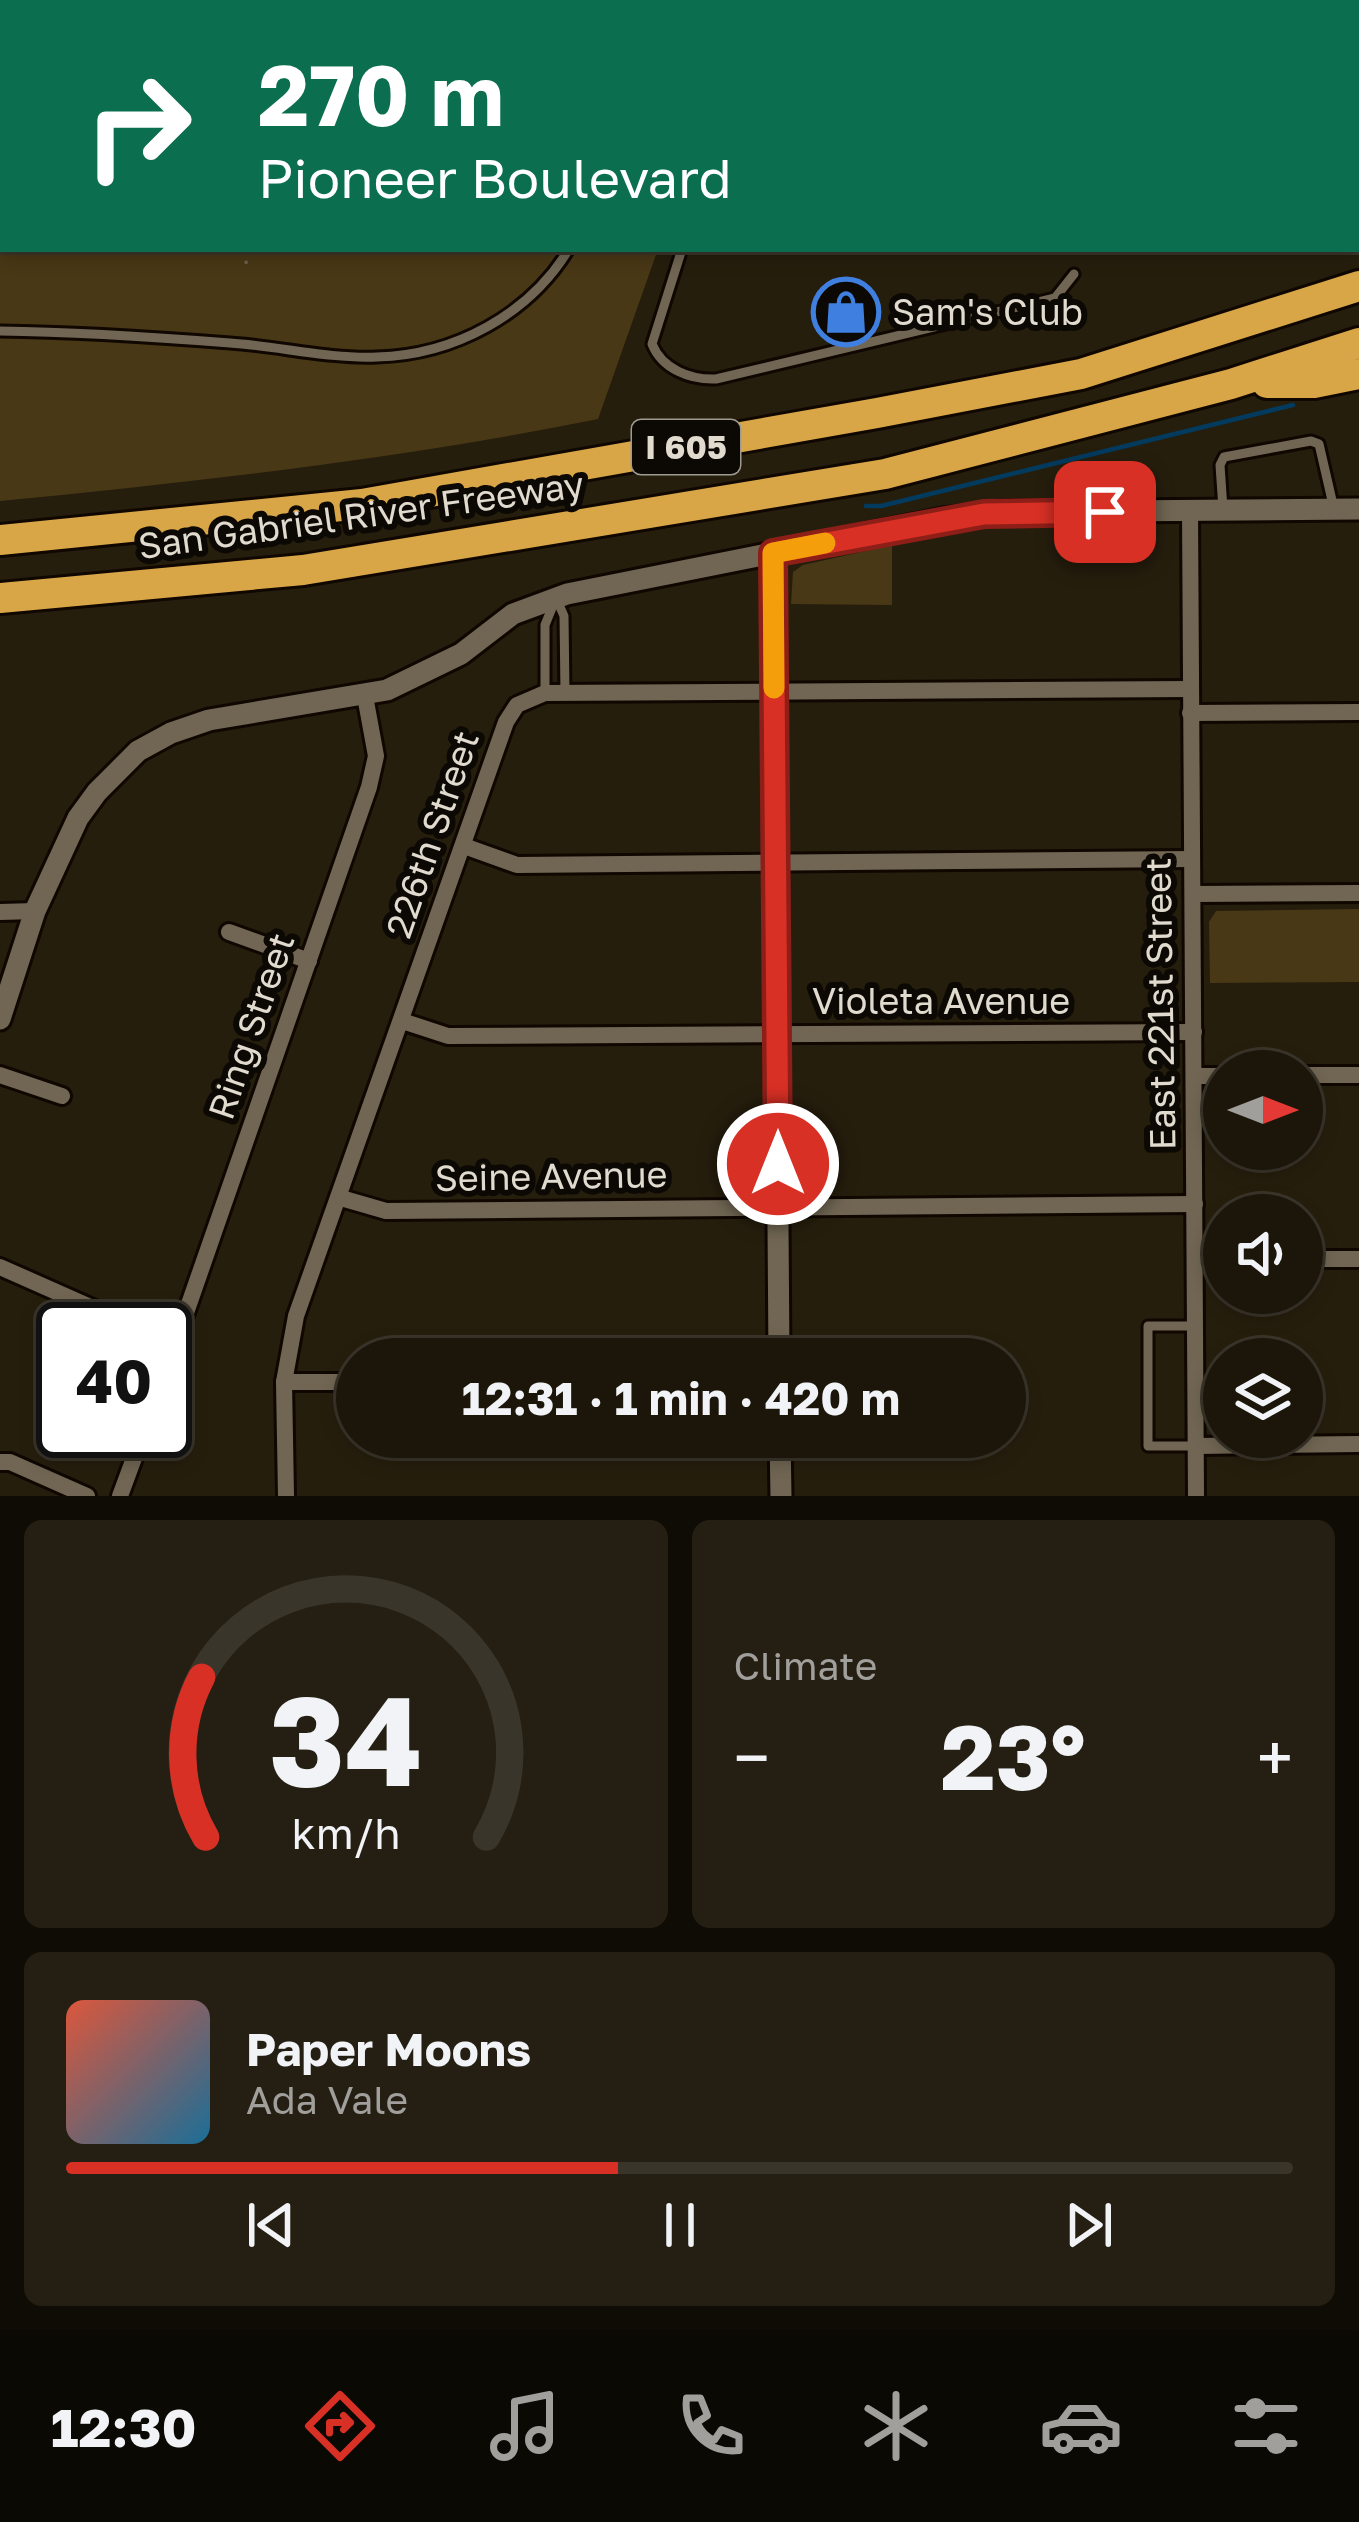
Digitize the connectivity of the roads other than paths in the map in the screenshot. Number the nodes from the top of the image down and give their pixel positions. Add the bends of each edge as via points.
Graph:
1 (567, 252) edge
2 (681, 252) edge
3 (1074, 274) dead end
4 (1359, 286) edge
5 (0, 331) edge
6 (1359, 343) edge
7 (1359, 374) edge
8 (1231, 384) junction
9 (1334, 509) junction
10 (1359, 509) edge
11 (1223, 510) junction
12 (1190, 512) junction
13 (0, 540) edge
14 (773, 553) junction
15 (0, 598) edge
16 (556, 598) junction
17 (1190, 689) junction
18 (774, 691) junction
19 (545, 693) junction
20 (565, 693) junction
21 (365, 697) junction
22 (1359, 712) edge
23 (1190, 713) junction
24 (464, 846) junction
25 (1192, 859) junction
26 (776, 863) junction
27 (1359, 893) edge
28 (1193, 895) junction
29 (0, 911) edge
30 (35, 911) junction
31 (229, 932) dead end
32 (309, 961) junction
33 (0, 1019) edge
34 (402, 1021) junction
35 (1194, 1032) junction
36 (777, 1035) junction
37 (0, 1075) edge
38 (1359, 1075) edge
39 (1195, 1076) junction
40 (1203, 1076) edge
41 (1323, 1076) edge
42 (62, 1096) dead end
43 (341, 1198) junction
44 (1195, 1204) junction
45 (778, 1207) junction
46 (1323, 1259) edge
47 (1359, 1259) edge
48 (1196, 1260) junction
49 (1203, 1260) edge
50 (0, 1267) edge
51 (79, 1302) edge
52 (185, 1302) edge
53 (1196, 1326) junction
54 (779, 1338) edge
55 (284, 1382) junction
56 (336, 1382) edge
57 (1359, 1444) edge
58 (1196, 1446) junction
59 (134, 1458) edge
60 (780, 1458) edge
61 (0, 1462) edge
62 (87, 1496) edge
63 (120, 1496) edge
64 (286, 1496) edge
65 (781, 1496) edge
66 (1196, 1496) edge

1 - 5 lane via 534,294 498,322 421,352 377,358
2 - 3 lane via 652,344 658,360 696,380 1054,298
4 - 13 highway, San Gabriel River Freeway / I 605 via 1082,374 878,413 362,504
6 - 8 highway, San Gabriel River Freeway / I 605
7 - 8 highway
8 - 15 highway, San Gabriel River Freeway / I 605 via 885,474 303,570
9 - 10 street
9 - 11 street
9 - 11 lane via 1311,441 1223,457
11 - 12 street
12 - 14 street via 984,514
12 - 17 street, East 221st Street
14 - 16 street
14 - 18 street
16 - 19 lane via 545,625
16 - 20 lane via 564,616
16 - 21 street via 513,614 426,674
17 - 18 street
17 - 23 street, East 221st Street
18 - 20 street
18 - 26 street
19 - 20 street
19 - 24 street, 226th Street via 517,705 506,722
21 - 30 street via 209,720 123,764 78,818
21 - 32 street, Ring Street via 376,756
22 - 23 street
23 - 25 street, East 221st Street
24 - 26 street via 517,866
24 - 34 street, 226th Street
25 - 26 street
25 - 28 street, East 221st Street
26 - 36 street
27 - 28 street
28 - 35 street, East 221st Street
29 - 30 street
30 - 33 street
31 - 32 street
32 - 52 street, Ring Street
34 - 36 street, Violeta Avenue via 448,1036
34 - 43 street, 226th Street
35 - 36 street, Violeta Avenue
35 - 39 street, East 221st Street
36 - 45 street
37 - 42 street
38 - 41 street
39 - 40 street
39 - 44 street, East 221st Street
43 - 45 street, Seine Avenue via 386,1211
43 - 55 street, 226th Street via 296,1316
44 - 45 street, Seine Avenue
44 - 48 street, East 221st Street
45 - 54 street
46 - 47 street
48 - 49 street
48 - 53 street, East 221st Street
50 - 51 street
53 - 58 street, East 221st Street
53 - 58 lane via 1148,1326 1148,1446
55 - 56 street
55 - 64 street, 226th Street
57 - 58 street
58 - 66 street, East 221st Street
59 - 63 street
60 - 65 street
61 - 62 street

